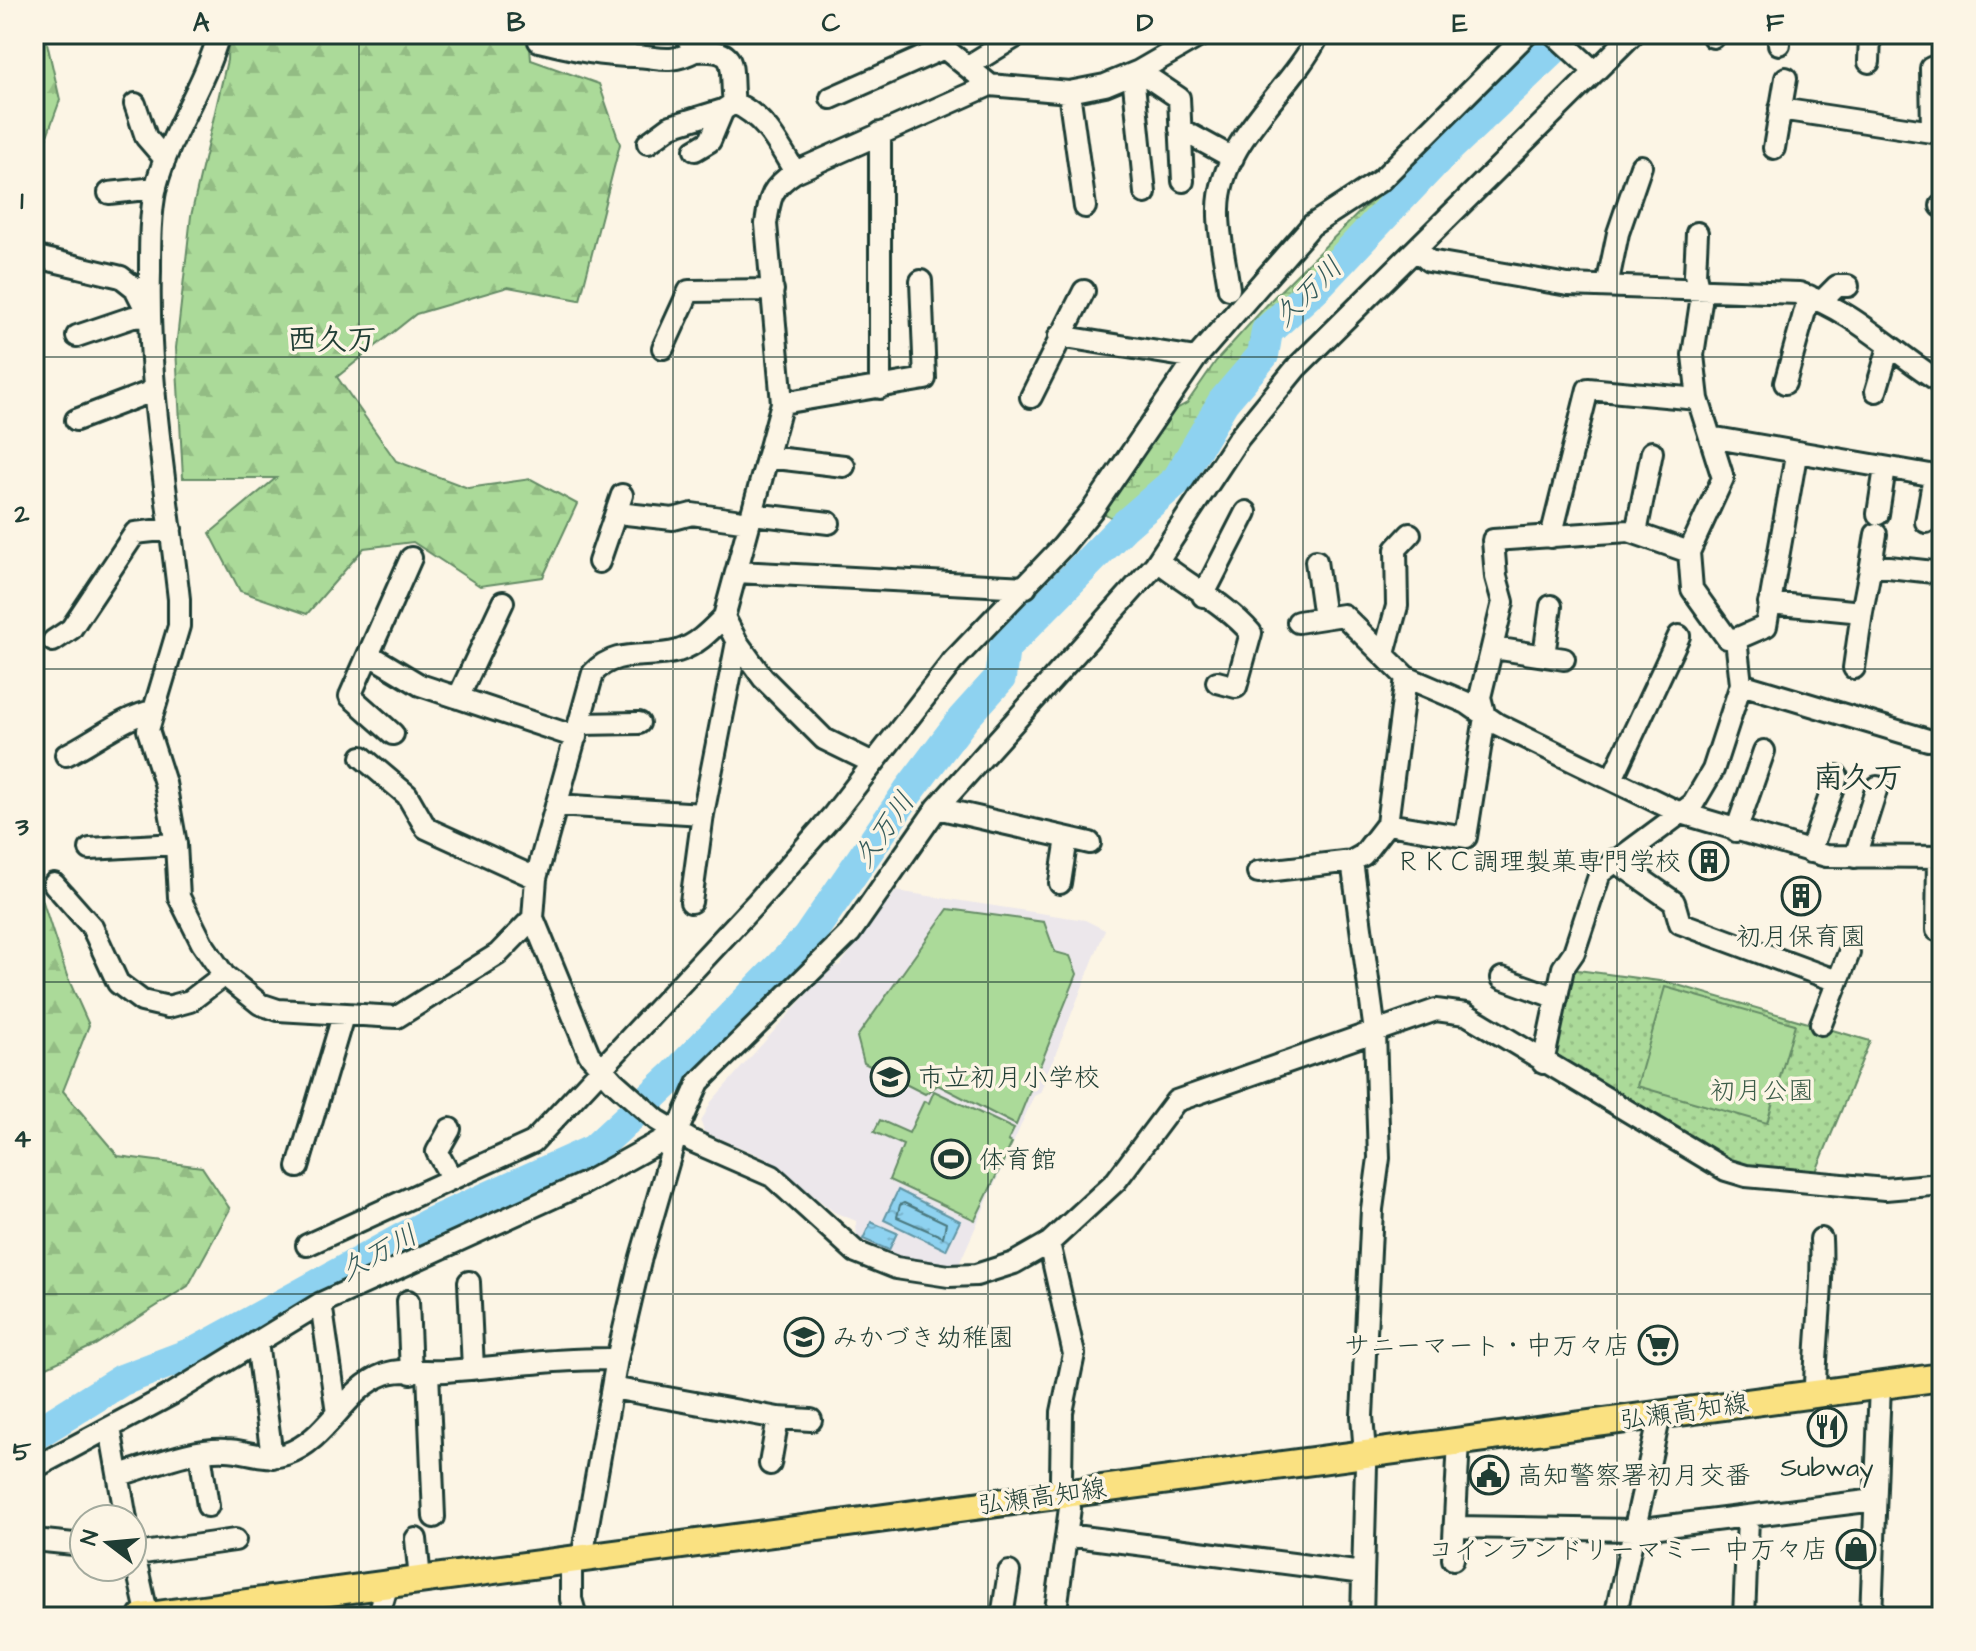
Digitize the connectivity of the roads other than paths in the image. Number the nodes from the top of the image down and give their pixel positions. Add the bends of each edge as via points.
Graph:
1 (219, 34) edge
2 (1020, 34) edge
3 (1203, 34) edge
4 (1319, 34) edge
5 (1527, 34) edge
6 (1554, 34) edge
7 (1633, 34) edge
8 (1870, 34) edge
9 (539, 41) dead end
10 (939, 41) edge
11 (690, 43) edge
12 (1869, 62) dead end
13 (1942, 64) edge
14 (968, 66) junction
15 (1589, 68) junction
16 (1136, 73) junction
17 (1786, 78) dead end
18 (990, 85) junction
19 (1069, 92) junction
20 (831, 98) dead end
21 (135, 104) dead end
22 (728, 106) junction
23 (1780, 109) junction
24 (1180, 129) junction
25 (880, 133) junction
26 (648, 143) dead end
27 (1774, 148) dead end
28 (695, 150) dead end
29 (1233, 158) junction
30 (165, 159) junction
31 (1641, 166) dead end
32 (795, 172) junction
33 (1183, 181) dead end
34 (156, 188) junction
35 (109, 193) dead end
36 (1145, 193) dead end
37 (1085, 207) dead end
38 (1697, 233) dead end
39 (1416, 250) junction
40 (37, 257) dead end
41 (921, 281) dead end
42 (1607, 286) junction
43 (1848, 286) dead end
44 (1697, 288) junction
45 (1229, 289) dead end
46 (773, 290) junction
47 (1084, 291) dead end
48 (1815, 299) junction
49 (149, 316) junction
50 (77, 336) dead end
51 (1059, 336) junction
52 (1889, 347) junction
53 (663, 348) dead end
54 (1196, 358) junction
55 (1785, 383) dead end
56 (1942, 383) edge
57 (880, 388) junction
58 (155, 390) junction
59 (1876, 391) dead end
60 (1031, 397) dead end
61 (1698, 399) junction
62 (782, 403) junction
63 (76, 420) dead end
64 (1710, 437) junction
65 (1652, 452) dead end
66 (1796, 455) junction
67 (767, 457) junction
68 (844, 462) dead end
69 (1885, 468) junction
70 (1938, 476) edge
71 (1246, 512) dead end
72 (750, 518) junction
73 (1926, 522) dead end
74 (829, 523) dead end
75 (171, 529) junction
76 (1636, 533) junction
77 (1410, 534) dead end
78 (1551, 537) junction
79 (1689, 552) junction
80 (411, 558) dead end
81 (1158, 561) junction
82 (1316, 561) dead end
83 (599, 562) dead end
84 (1871, 565) junction
85 (737, 572) junction
86 (1942, 573) edge
87 (1026, 587) junction
88 (1203, 596) junction
89 (503, 602) dead end
90 (1769, 603) junction
91 (1551, 606) dead end
92 (1862, 612) junction
93 (724, 617) junction
94 (1324, 618) junction
95 (1298, 622) dead end
96 (1679, 636) dead end
97 (1736, 639) junction
98 (53, 641) dead end
99 (737, 642) junction
100 (1494, 648) junction
101 (1384, 654) junction
102 (370, 655) junction
103 (1854, 668) dead end
104 (1406, 677) junction
105 (1217, 682) dead end
106 (1741, 684) junction
107 (458, 698) junction
108 (153, 711) junction
109 (1485, 717) junction
110 (639, 723) dead end
111 (578, 730) junction
112 (393, 734) dead end
113 (1928, 740) dead end
114 (1764, 751) dead end
115 (66, 755) dead end
116 (362, 757) dead end
117 (871, 762) junction
118 (1837, 776) dead end
119 (1612, 779) junction
120 (1877, 787) dead end
121 (556, 805) junction
122 (937, 808) junction
123 (1678, 812) junction
124 (703, 814) junction
125 (1387, 824) junction
126 (1736, 831) junction
127 (1067, 838) junction
128 (1090, 843) dead end
129 (176, 844) junction
130 (90, 849) dead end
131 (1810, 852) junction
132 (1855, 857) junction
133 (1940, 857) edge
134 (1614, 860) junction
135 (1352, 861) junction
136 (1258, 872) dead end
137 (536, 878) junction
138 (1060, 883) dead end
139 (54, 884) dead end
140 (691, 902) dead end
141 (533, 918) junction
142 (1937, 930) dead end
143 (1849, 953) dead end
144 (224, 975) junction
145 (1502, 978) dead end
146 (1837, 981) junction
147 (1557, 998) junction
148 (343, 1016) junction
149 (1821, 1024) dead end
150 (1375, 1032) junction
151 (1543, 1063) junction
152 (608, 1074) junction
153 (450, 1129) dead end
154 (677, 1132) junction
155 (298, 1167) dead end
156 (452, 1179) junction
157 (1942, 1184) edge
158 (1821, 1239) dead end
159 (1049, 1243) junction
160 (307, 1245) dead end
161 (469, 1282) dead end
162 (408, 1301) dead end
163 (321, 1303) junction
164 (257, 1342) junction
165 (617, 1359) junction
166 (473, 1369) junction
167 (420, 1372) junction
168 (1942, 1377) edge
169 (1880, 1385) junction
170 (612, 1388) junction
171 (1815, 1392) junction
172 (337, 1413) junction
173 (1660, 1415) junction
174 (778, 1418) junction
175 (811, 1420) dead end
176 (110, 1428) junction
177 (1459, 1440) junction
178 (200, 1452) junction
179 (1364, 1453) junction
180 (272, 1457) junction
181 (770, 1464) dead end
182 (34, 1468) edge
183 (119, 1475) junction
184 (1065, 1493) junction
185 (1875, 1500) junction
186 (123, 1503) edge
187 (208, 1506) dead end
188 (434, 1517) dead end
189 (1748, 1518) junction
190 (1455, 1527) junction
191 (1635, 1530) junction
192 (1067, 1535) junction
193 (416, 1539) dead end
194 (34, 1540) edge
195 (235, 1540) dead end
196 (68, 1543) edge
197 (148, 1549) edge
198 (577, 1558) junction
199 (1453, 1559) dead end
200 (1009, 1572) dead end
201 (1363, 1573) junction
202 (420, 1580) junction
203 (139, 1583) edge
204 (388, 1584) junction
205 (145, 1617) edge
206 (378, 1617) edge
207 (576, 1617) edge
208 (1002, 1617) edge
209 (1055, 1617) edge
210 (1362, 1617) edge
211 (1615, 1617) edge
212 (1744, 1617) edge
213 (1871, 1617) edge

1 - 30 street via 210,65
2 - 14 street
3 - 16 street
4 - 29 street
5 - 54 street via 1381,180 1312,225
6 - 15 street
7 - 15 street
8 - 12 street
9 - 11 street via 604,57 658,61 676,60
10 - 14 street
10 - 20 street
11 - 22 street via 728,56 733,67
13 - 23 street via 1931,68 1932,132
14 - 18 street
15 - 39 street
16 - 19 street
16 - 24 street via 1179,98
16 - 36 street
17 - 23 street
18 - 19 street
18 - 25 street
19 - 37 street
21 - 30 street via 146,137
22 - 26 street via 671,126
22 - 28 street via 710,141
22 - 32 street via 750,110 766,125
23 - 27 street
24 - 29 street
24 - 33 street
25 - 32 street
25 - 57 street
29 - 45 street via 1219,210
30 - 34 street
31 - 42 street
32 - 46 street via 777,184 769,200 766,224
34 - 35 street
34 - 49 street
38 - 44 street
39 - 42 street via 1429,261 1568,285
39 - 81 street via 1296,368 1238,439
40 - 49 street via 121,277 135,288
41 - 57 street via 925,379
42 - 44 street
43 - 48 street via 1837,286
44 - 48 street
44 - 61 street via 1701,302 1693,355
46 - 53 street via 689,291
46 - 62 street
47 - 51 street
48 - 52 street
48 - 55 street
49 - 50 street
49 - 58 street
51 - 54 street
51 - 60 street
52 - 56 street
52 - 59 street
54 - 87 street via 1093,509
57 - 62 street
58 - 63 street
58 - 75 street
61 - 64 street
61 - 78 street via 1588,389
62 - 67 street
64 - 66 street
64 - 79 street via 1723,478
65 - 76 street
66 - 69 street
66 - 90 street
67 - 68 street
67 - 72 street
69 - 70 street
69 - 84 street
70 - 73 street
71 - 88 street
72 - 74 street
72 - 83 street via 692,514 673,519 620,504
72 - 85 street
75 - 98 street via 135,533 71,629
75 - 108 street via 179,626
76 - 78 street
76 - 79 street
77 - 101 street via 1396,549 1397,606
78 - 100 street via 1493,540 1503,602
79 - 97 street via 1692,589 1727,638
80 - 102 street
81 - 88 street
81 - 122 street
82 - 94 street
84 - 86 street
84 - 92 street
85 - 87 street
85 - 93 street
87 - 117 street via 953,661
88 - 105 street via 1232,611 1251,633 1236,687
89 - 107 street
90 - 92 street
90 - 97 street via 1764,629
91 - 100 street via 1554,657
92 - 103 street
93 - 99 street
93 - 111 street via 701,641 675,652 604,661 593,673
94 - 95 street
94 - 101 street via 1343,615
96 - 119 street
97 - 106 street
99 - 117 street via 763,678 824,739
99 - 124 street
100 - 109 street via 1480,697
101 - 104 street
102 - 107 street via 420,685
102 - 112 street via 350,696
104 - 109 street via 1467,703
104 - 125 street
106 - 113 street
106 - 123 street via 1713,770 1693,804
107 - 111 street
108 - 115 street via 134,715
108 - 129 street via 148,730
109 - 119 street
109 - 125 street via 1466,837
110 - 111 street
111 - 121 street
114 - 126 street
116 - 137 street via 407,795 426,828
117 - 152 street via 834,814
118 - 131 street
119 - 123 street
120 - 132 street
121 - 124 street
121 - 137 street
122 - 127 street
122 - 154 street via 850,933 699,1082
123 - 126 street
123 - 134 street
124 - 140 street
125 - 135 street
126 - 131 street
127 - 128 street
127 - 138 street
129 - 130 street
129 - 144 street via 179,897
131 - 132 street
132 - 133 street
133 - 142 street
134 - 146 street via 1674,902 1680,923
134 - 147 street via 1600,873 1574,952 1563,968
135 - 136 street
135 - 150 street
137 - 141 street
139 - 144 street via 92,927 118,983 142,1001 168,1007 190,1001
141 - 148 street via 498,954 397,1017
141 - 152 street via 589,1054
143 - 146 street
144 - 148 street via 260,1004
145 - 147 street
146 - 149 street
147 - 151 street
148 - 155 street
150 - 151 street via 1436,1010 1466,1014
150 - 159 street via 1176,1101 1116,1181
150 - 179 street via 1379,1158 1367,1285
151 - 157 street via 1715,1164 1746,1176 1885,1189
152 - 154 street
152 - 156 street via 533,1142
153 - 156 street via 437,1152
154 - 159 street via 772,1176 872,1261 925,1273 976,1275 1014,1263
154 - 163 street via 585,1183
154 - 165 street
156 - 160 street
158 - 171 street
159 - 184 street via 1073,1346 1062,1412
161 - 166 street
162 - 167 street
163 - 164 street
163 - 172 street
164 - 176 street
164 - 180 street
165 - 166 street
165 - 170 street
166 - 167 street
167 - 172 street via 386,1373
167 - 188 street
168 - 169 main road, 弘瀬高知線
169 - 171 main road, 弘瀬高知線
169 - 185 street
170 - 174 street
170 - 198 street
171 - 173 main road, 弘瀬高知線
172 - 180 street via 312,1441
173 - 177 main road, 弘瀬高知線
173 - 191 street
174 - 175 street
174 - 181 street
176 - 182 street
176 - 183 street
177 - 179 main road, 弘瀬高知線
177 - 190 street
178 - 180 street
178 - 183 street
178 - 187 street
179 - 184 main road, 弘瀬高知線
179 - 201 street
183 - 186 street
184 - 192 street via 1070,1508
184 - 198 main road, 弘瀬高知線
185 - 189 street
185 - 213 street
189 - 191 street
189 - 212 street
190 - 191 street
190 - 199 street
191 - 211 street
192 - 201 street
192 - 209 street
193 - 202 street
194 - 196 street
195 - 197 street
198 - 202 main road, 弘瀬高知線
198 - 207 street via 571,1599
200 - 208 street
201 - 210 street
202 - 204 main road, 弘瀬高知線
203 - 205 street
204 - 205 main road, 弘瀬高知線
204 - 206 street

